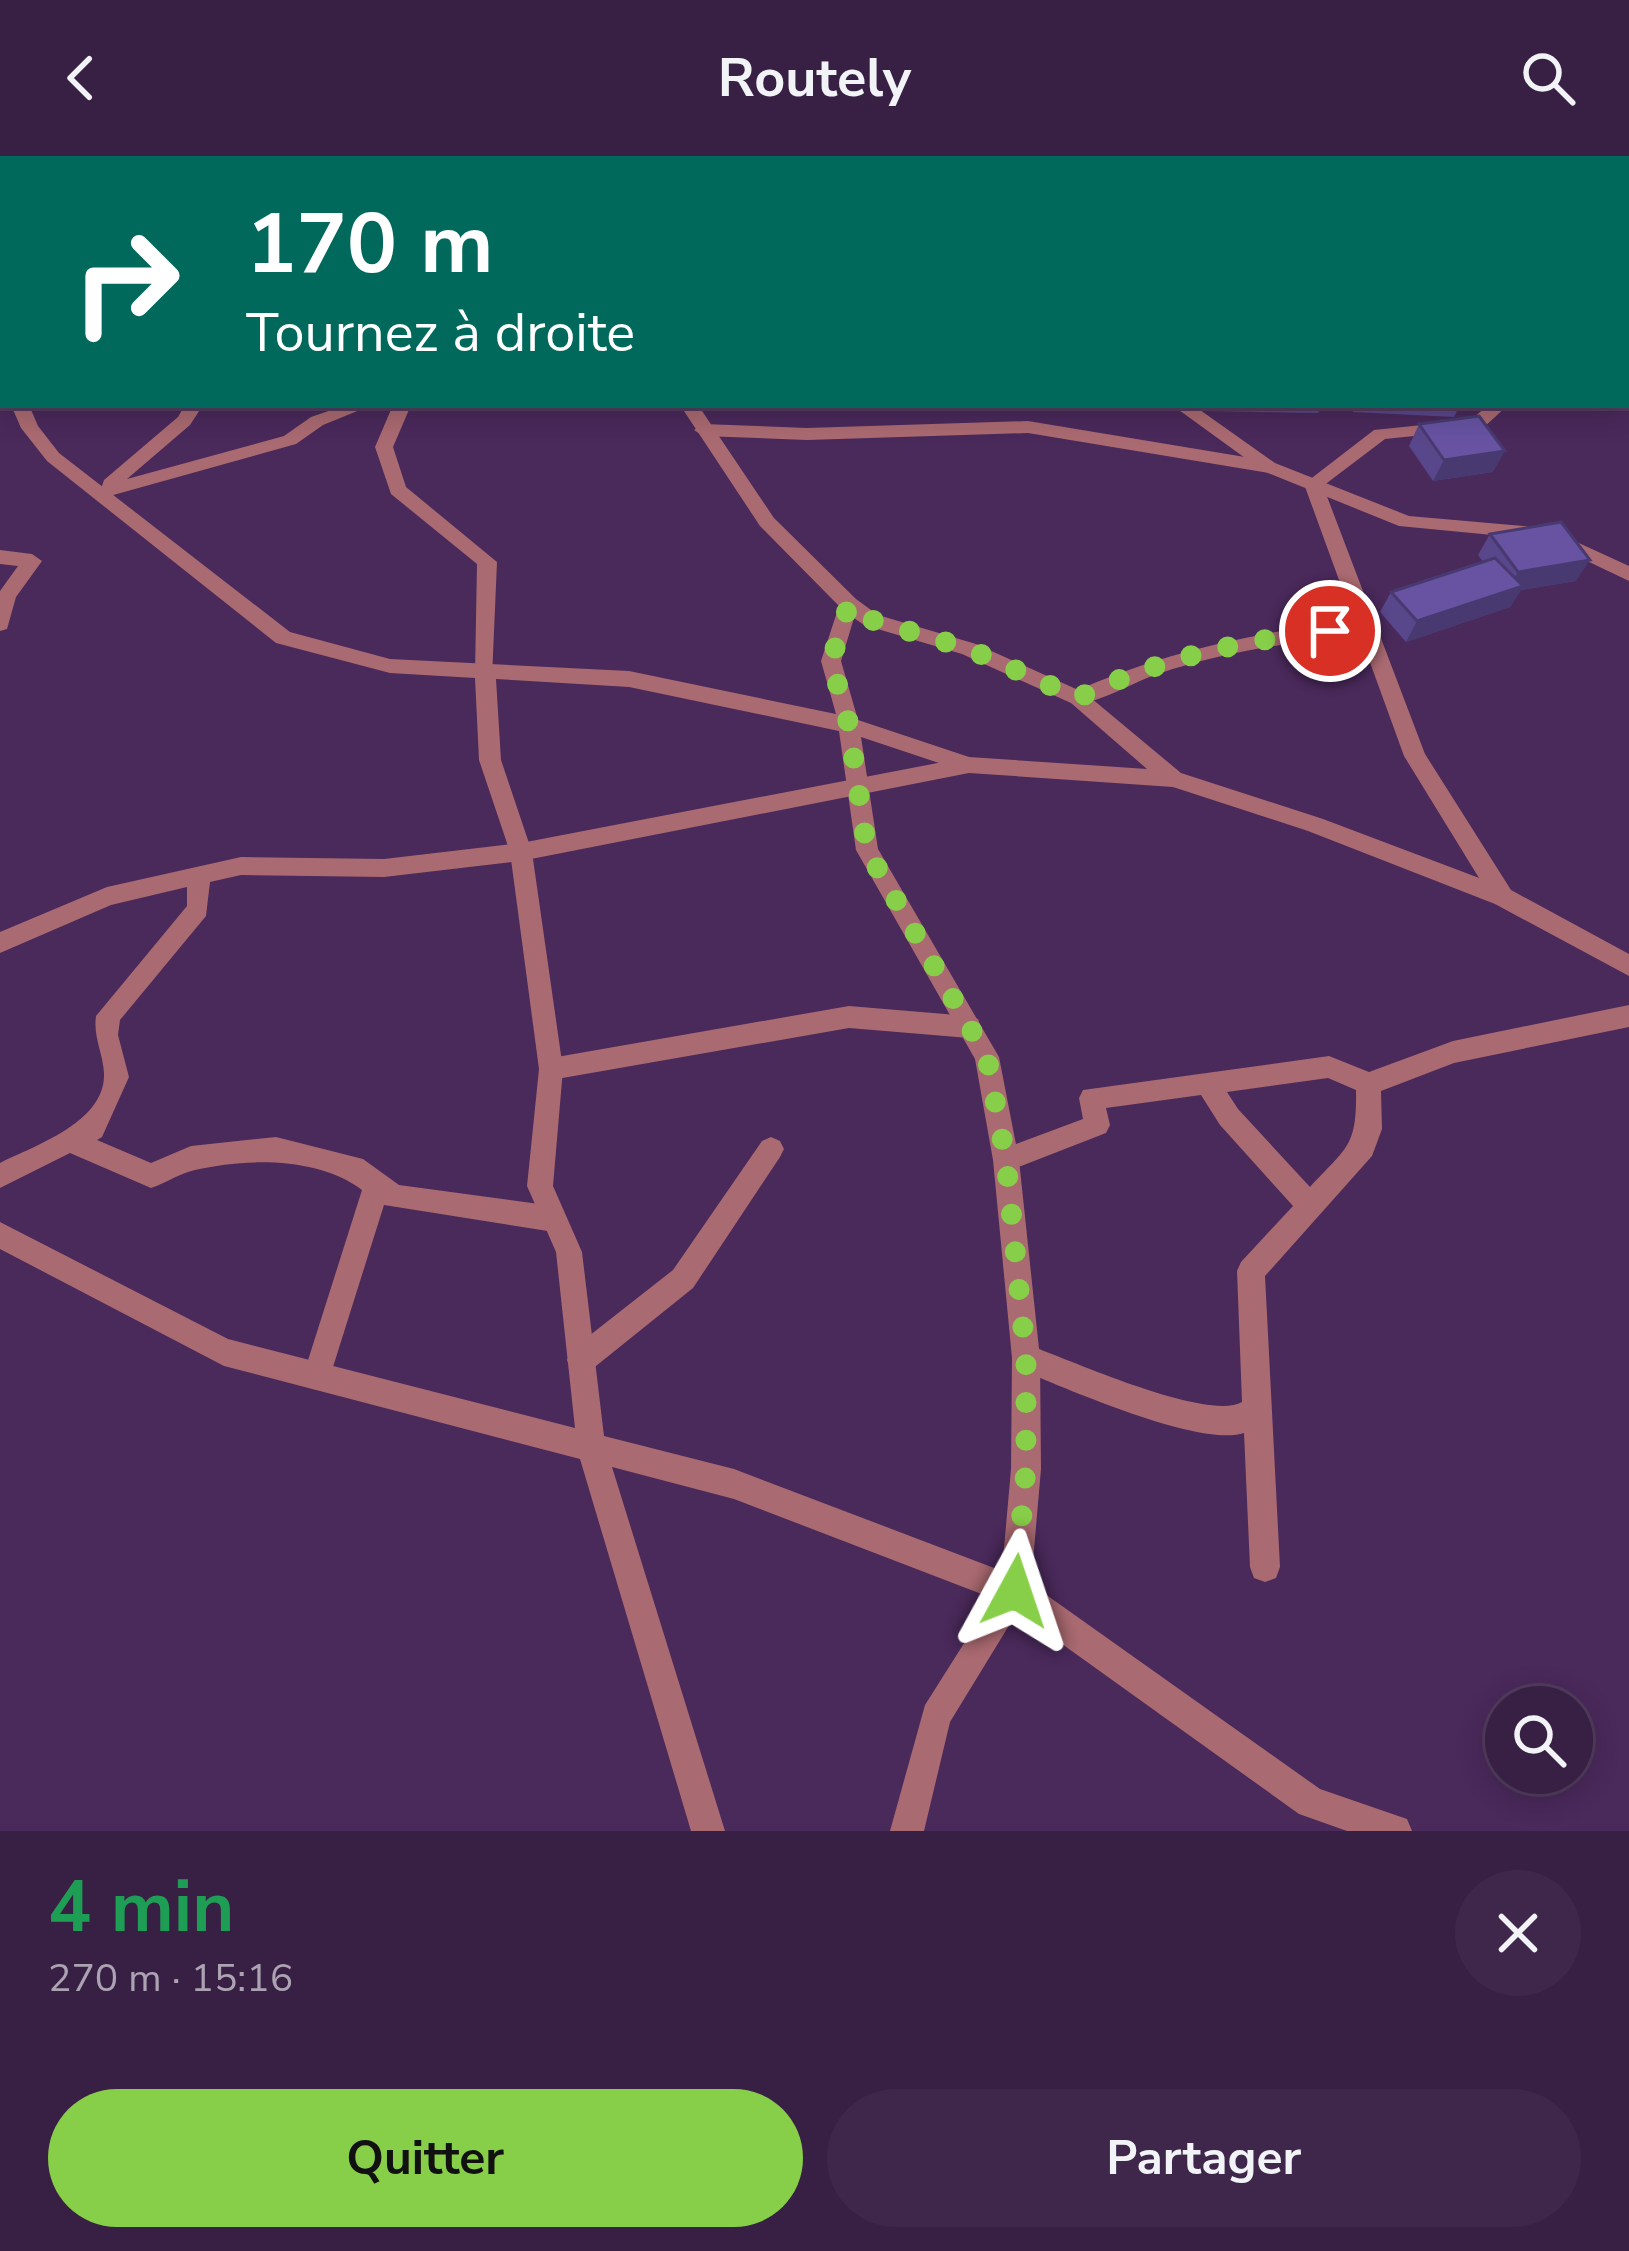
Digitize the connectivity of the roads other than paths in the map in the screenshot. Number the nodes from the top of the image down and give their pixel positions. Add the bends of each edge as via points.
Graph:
1 (21, 408) edge
2 (192, 408) edge
3 (355, 408) edge
4 (398, 408) edge
5 (691, 408) edge
6 (1185, 408) edge
7 (1496, 408) edge
8 (703, 430) junction
9 (1269, 467) junction
10 (1312, 484) junction
11 (99, 494) junction
12 (0, 557) edge
13 (1629, 574) edge
14 (849, 604) junction
15 (0, 624) edge
16 (1366, 627) junction
17 (484, 673) junction
18 (1078, 698) junction
19 (849, 725) junction
20 (969, 765) junction
21 (1173, 779) junction
22 (858, 785) junction
23 (521, 852) junction
24 (199, 875) junction
25 (1503, 897) junction
26 (0, 943) edge
27 (1629, 966) edge
28 (1629, 1016) edge
29 (969, 1027) junction
30 (551, 1069) junction
31 (1208, 1082) junction
32 (1368, 1084) junction
33 (70, 1141) junction
34 (771, 1149) dead end
35 (1006, 1160) junction
36 (0, 1176) edge
37 (377, 1185) junction
38 (1310, 1206) junction
39 (554, 1219) junction
40 (0, 1234) edge
41 (1026, 1358) junction
42 (581, 1360) junction
43 (316, 1376) junction
44 (1257, 1410) junction
45 (591, 1446) junction
46 (1264, 1567) dead end
47 (1015, 1591) junction
48 (707, 1831) edge
49 (907, 1831) edge
50 (1395, 1831) edge

1 - 11 street via 53,458
2 - 11 street
3 - 11 street via 290,440
4 - 17 street via 384,447 398,490 487,562
5 - 8 street
6 - 9 street
7 - 10 street via 1476,425 1380,434
8 - 9 street via 1028,427
8 - 14 street via 767,521
9 - 10 street
10 - 13 street via 1406,522 1546,534
10 - 16 street
11 - 17 street via 283,638 390,666
12 - 15 street via 32,561
14 - 18 street via 872,620 969,649
14 - 19 street via 831,661
16 - 18 street via 1256,638 1123,676
16 - 25 street via 1414,756
17 - 19 street via 629,679
17 - 23 street via 490,760
18 - 21 street
19 - 20 street
19 - 22 street
20 - 21 street
20 - 22 street
21 - 25 street
22 - 23 street
22 - 29 street via 867,850
23 - 24 street via 384,868 241,866
23 - 30 street
24 - 26 street via 107,896
24 - 33 street via 198,909 108,1016 117,1077 93,1129
25 - 27 street
28 - 32 street via 1453,1052
29 - 30 street via 849,1017
29 - 35 street via 987,1057
30 - 39 street via 540,1186
31 - 32 street via 1329,1067
31 - 35 street via 1092,1098 1097,1125
31 - 38 street via 1229,1117
32 - 38 street via 1363,1148
33 - 36 street
33 - 37 street via 151,1176 191,1158 276,1149 354,1168
34 - 42 street via 683,1279
35 - 41 street
37 - 39 street via 394,1197
37 - 43 street
38 - 44 street via 1251,1271
39 - 42 street via 569,1252
40 - 43 street via 224,1352
41 - 44 street via 1191,1419 1236,1422
41 - 47 street
42 - 45 street
43 - 45 street
44 - 46 street
45 - 47 street via 734,1484
45 - 48 street
47 - 49 street via 936,1716
47 - 50 street via 1311,1802

